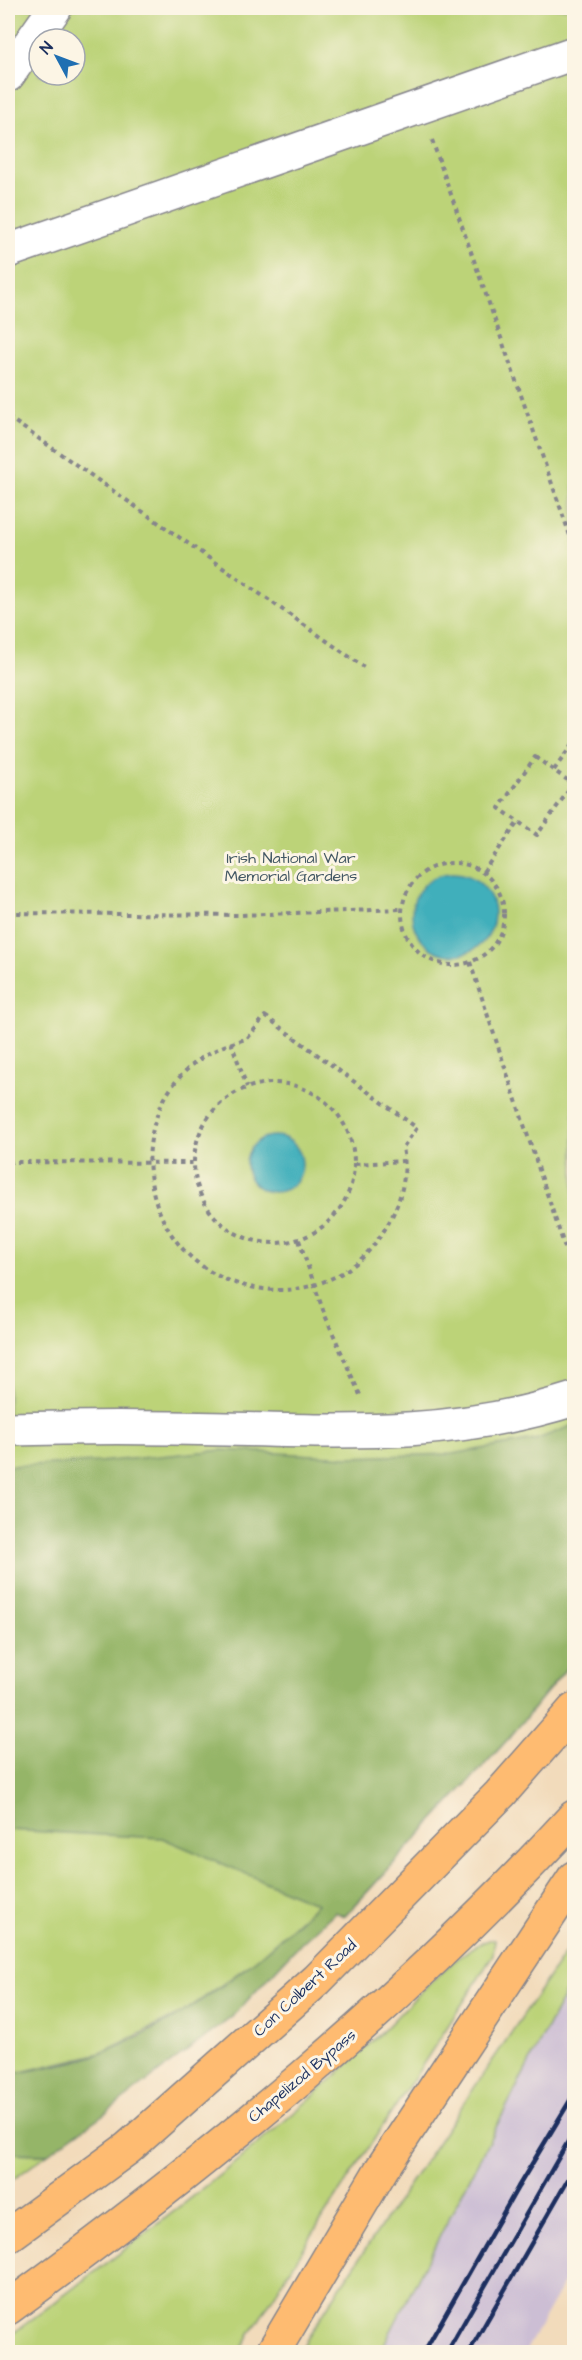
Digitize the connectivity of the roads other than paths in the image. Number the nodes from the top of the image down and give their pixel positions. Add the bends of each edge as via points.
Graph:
1 (55, 8) edge
2 (574, 53) edge
3 (8, 75) edge
4 (8, 251) edge
5 (574, 1399) edge
6 (8, 1429) edge
7 (574, 1710) edge
8 (574, 1817) edge
9 (574, 1878) edge
10 (8, 2236) edge
11 (8, 2308) edge
12 (273, 2352) edge

1 - 3 lane
2 - 4 lane
5 - 6 lane via 490,1421 377,1432
7 - 10 main road, Con Colbert Road via 500,1794 317,1980 128,2148
8 - 11 main road, Chapelizod Bypass via 514,1881 347,2039 129,2220
9 - 12 main road via 381,2170

